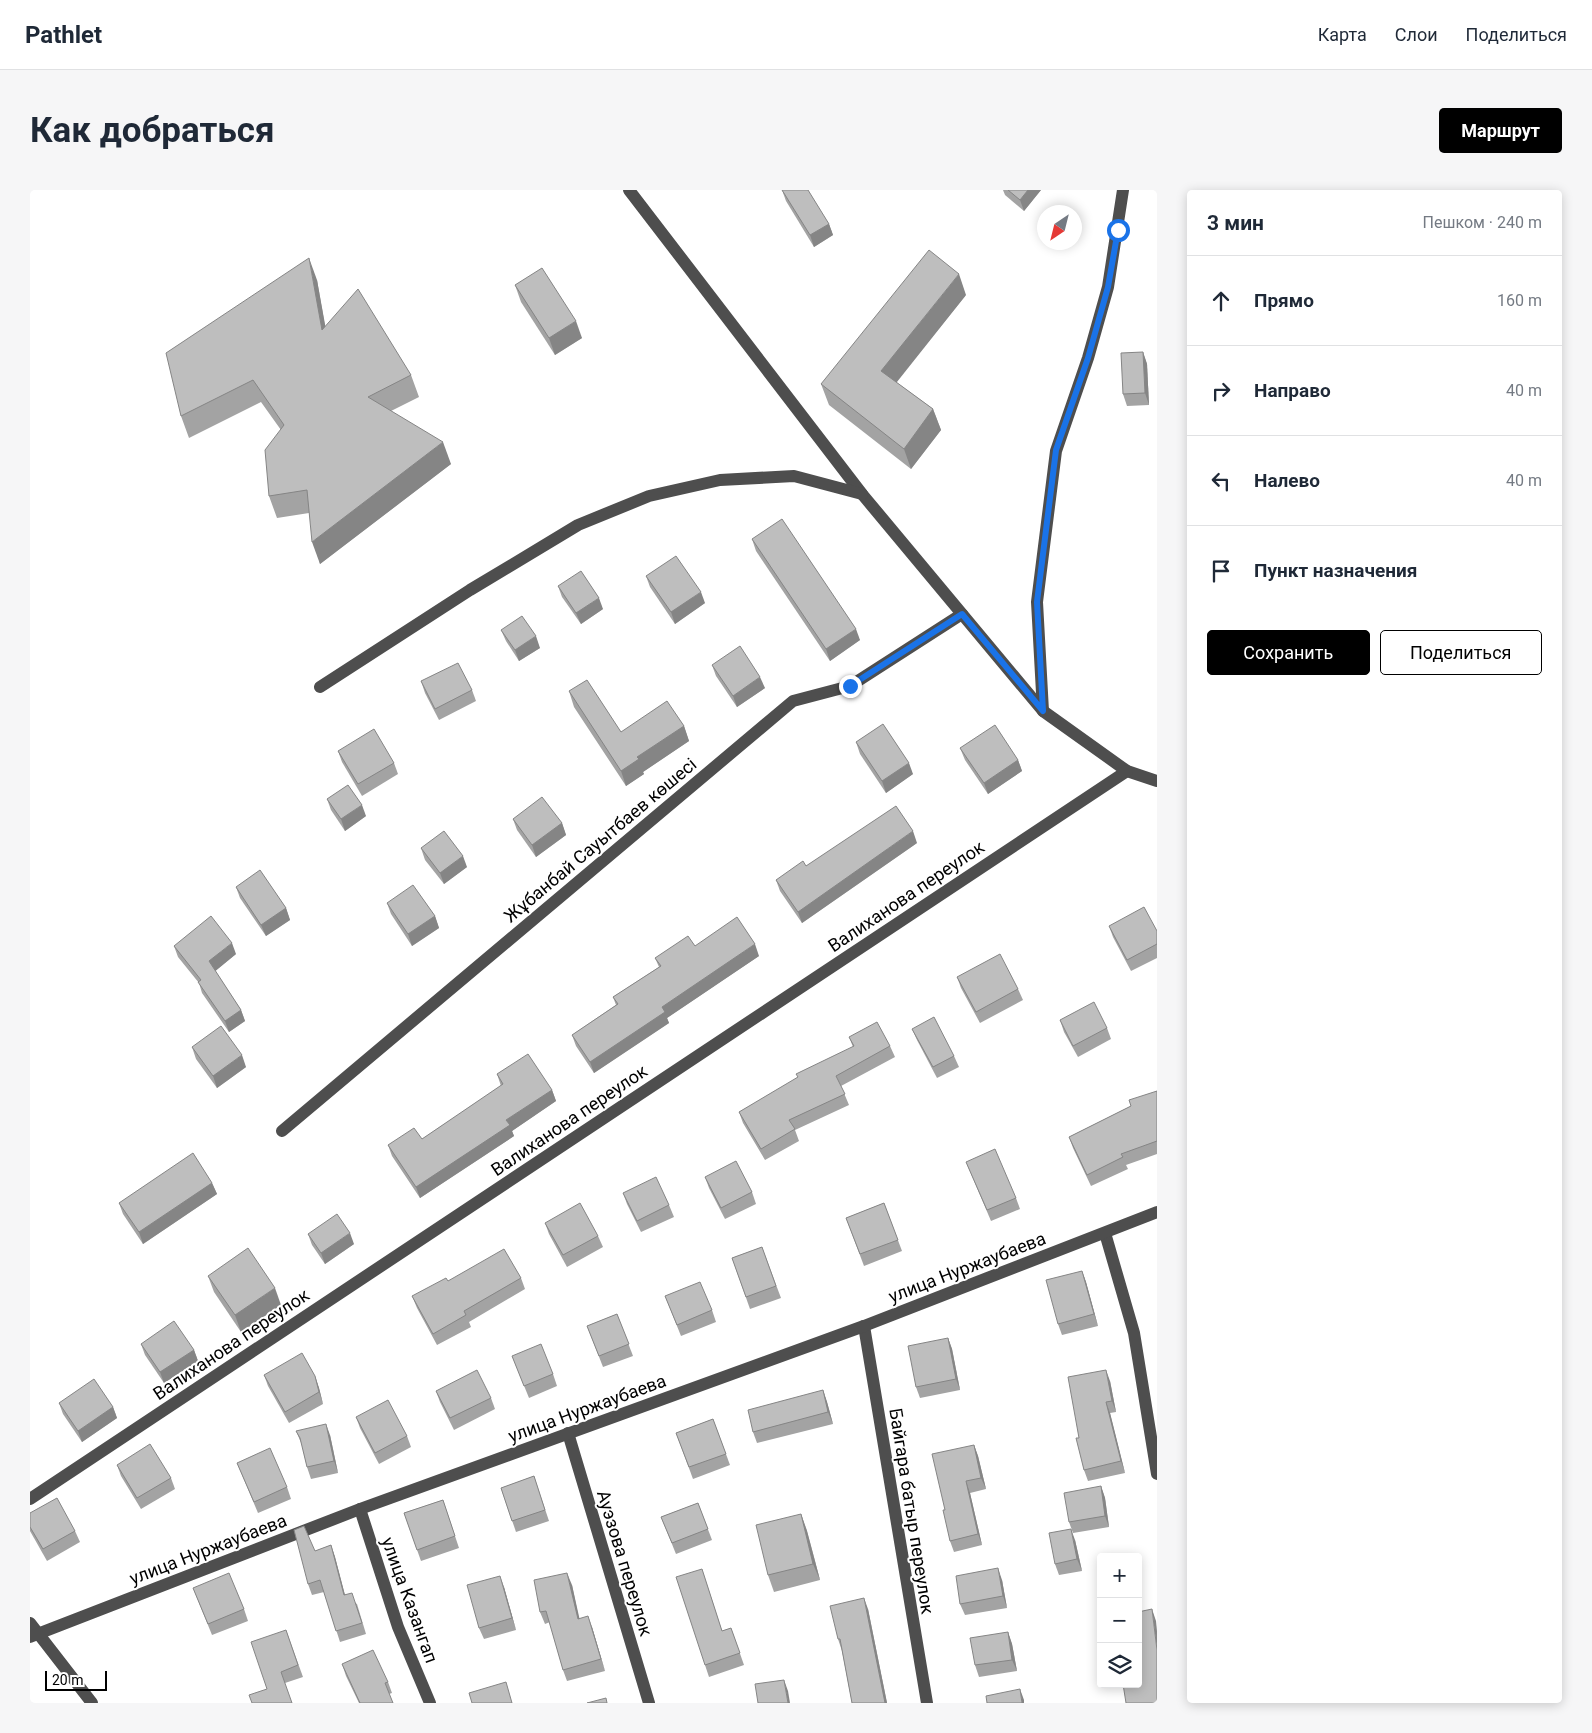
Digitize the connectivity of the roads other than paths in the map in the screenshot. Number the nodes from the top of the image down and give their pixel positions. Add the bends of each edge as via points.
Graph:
1 (629, 190) edge
2 (1123, 190) edge
3 (862, 494) junction
4 (962, 614) junction
5 (320, 687) dead end
6 (1043, 711) junction
7 (1127, 771) junction
8 (1157, 781) edge
9 (282, 1131) dead end
10 (1157, 1212) edge
11 (1104, 1233) junction
12 (864, 1326) junction
13 (568, 1433) junction
14 (1157, 1474) edge
15 (30, 1499) edge
16 (360, 1509) junction
17 (32, 1631) edge
18 (92, 1703) edge
19 (430, 1703) edge
20 (648, 1703) edge
21 (927, 1703) edge

1 - 3 street
2 - 6 street via 1108,287 1088,358 1056,450 1037,602
3 - 4 street
3 - 5 street via 794,476 720,480 648,496 578,525
4 - 6 street
4 - 9 street, Жұбанбай Сауытбаев көшесі via 850,686 792,701
6 - 7 street
7 - 8 street
7 - 15 street, Валиханова переулок
10 - 11 street, улица Нуржаубаева
11 - 12 street, улица Нуржаубаева
11 - 14 street via 1134,1334
12 - 13 street, улица Нуржаубаева
12 - 21 street, Байгара батыр переулок
13 - 16 street, улица Нуржаубаева
13 - 20 street, Ауэзова переулок
16 - 17 street, улица Нуржаубаева
16 - 19 street, улица Казангап via 398,1627
17 - 18 street

